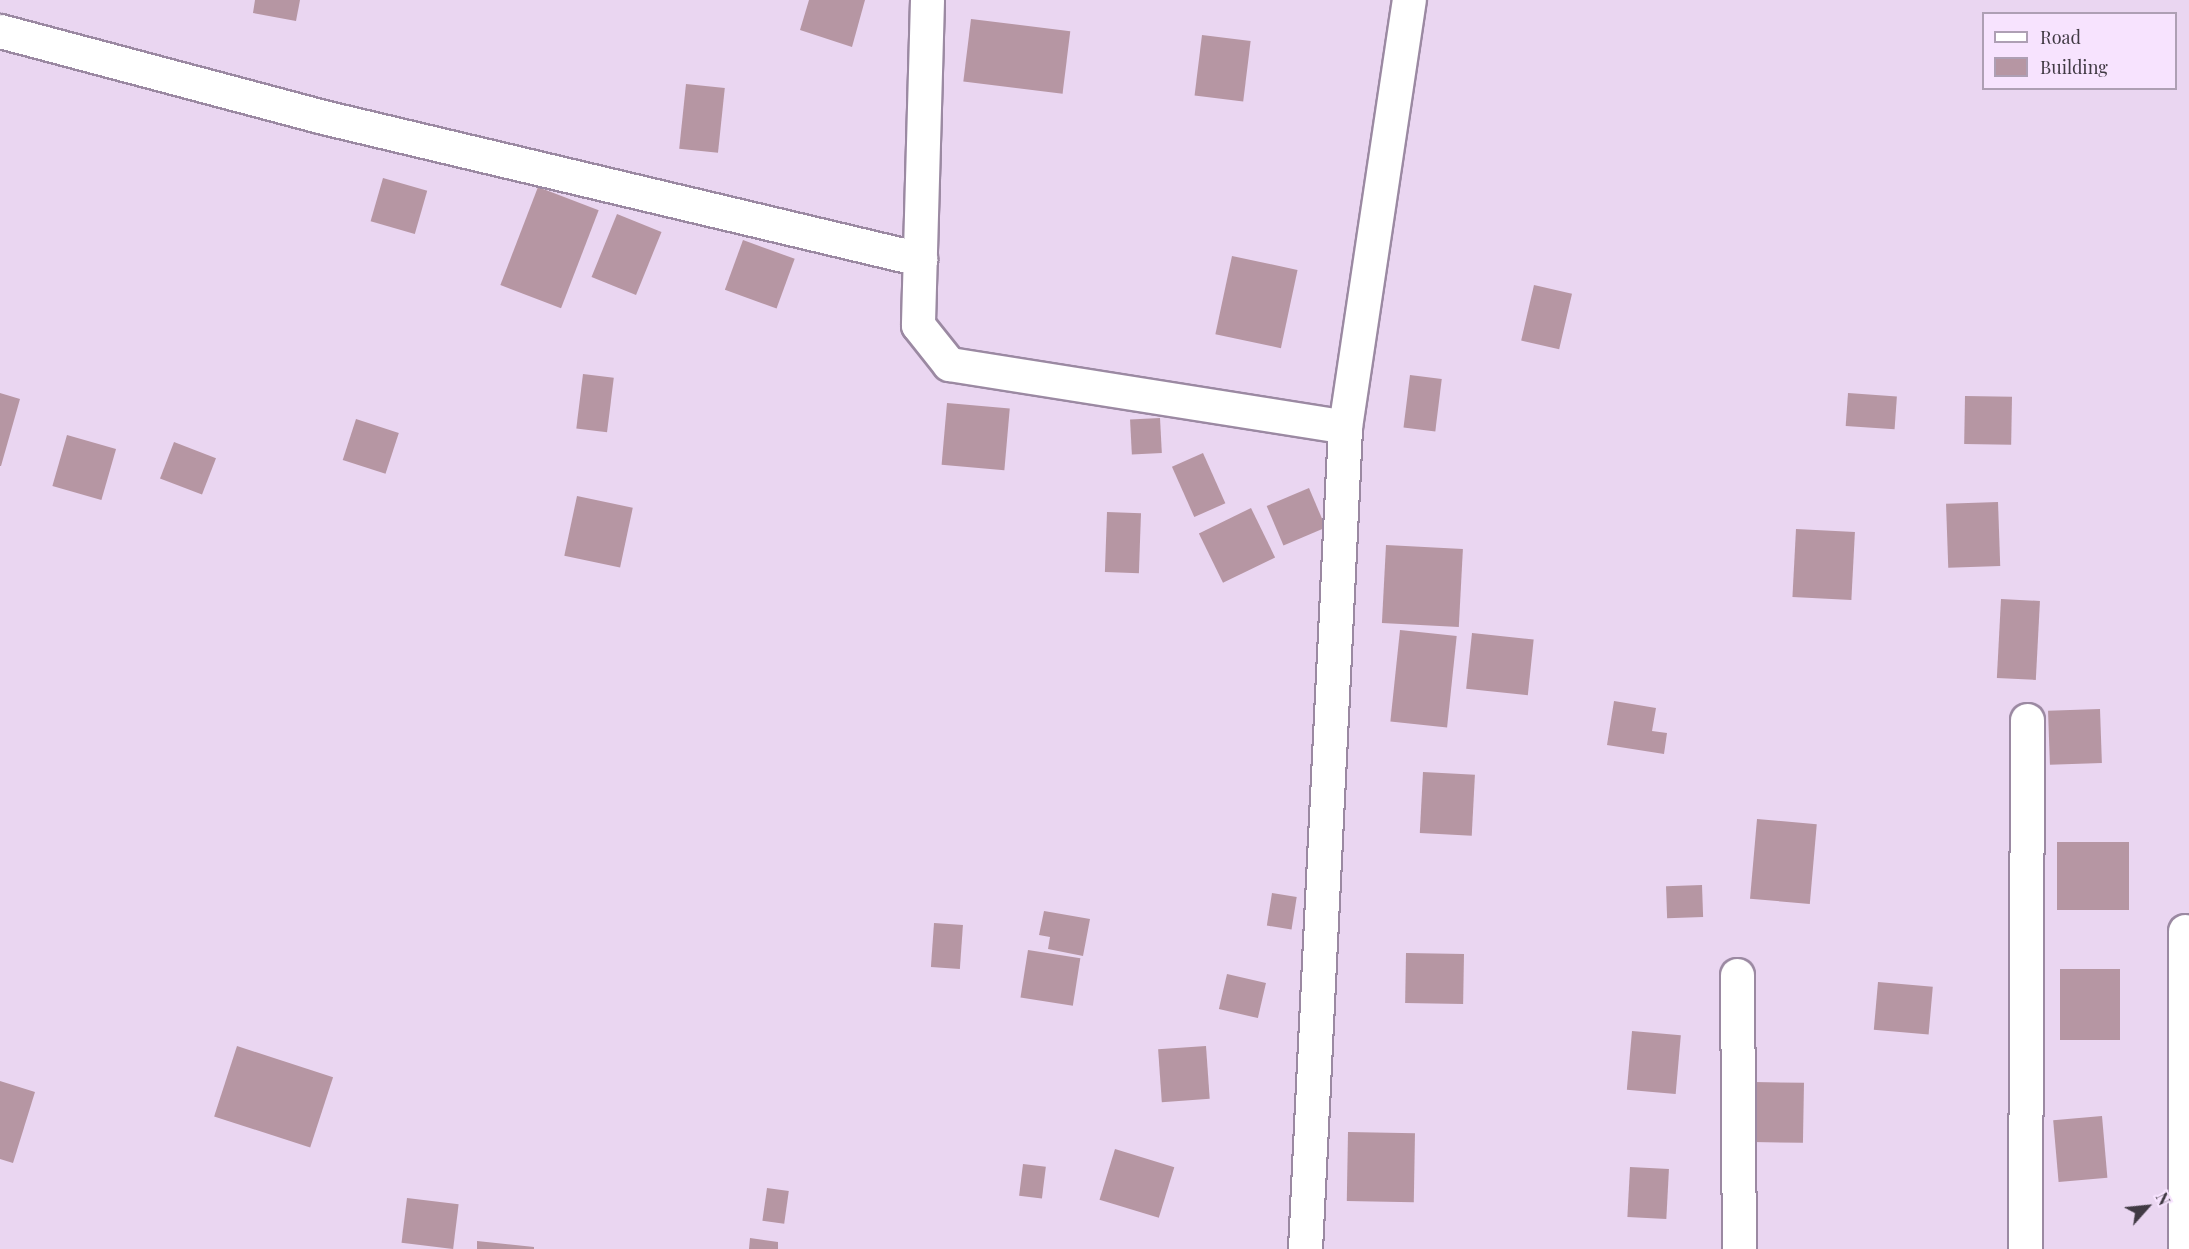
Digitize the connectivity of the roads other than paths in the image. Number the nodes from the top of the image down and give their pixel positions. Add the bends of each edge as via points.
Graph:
1 (927, 0) edge
2 (1409, 0) edge
3 (0, 31) edge
4 (920, 259) junction
5 (1345, 427) junction
6 (2027, 720) dead end
7 (2184, 931) dead end
8 (1737, 975) dead end
9 (1305, 1249) edge
10 (1739, 1249) edge
11 (2025, 1249) edge
12 (2185, 1249) edge

1 - 4 street
2 - 5 street
3 - 4 street via 323,117
4 - 5 street via 918,326 949,364
5 - 9 street
6 - 11 street
7 - 12 street
8 - 10 street

